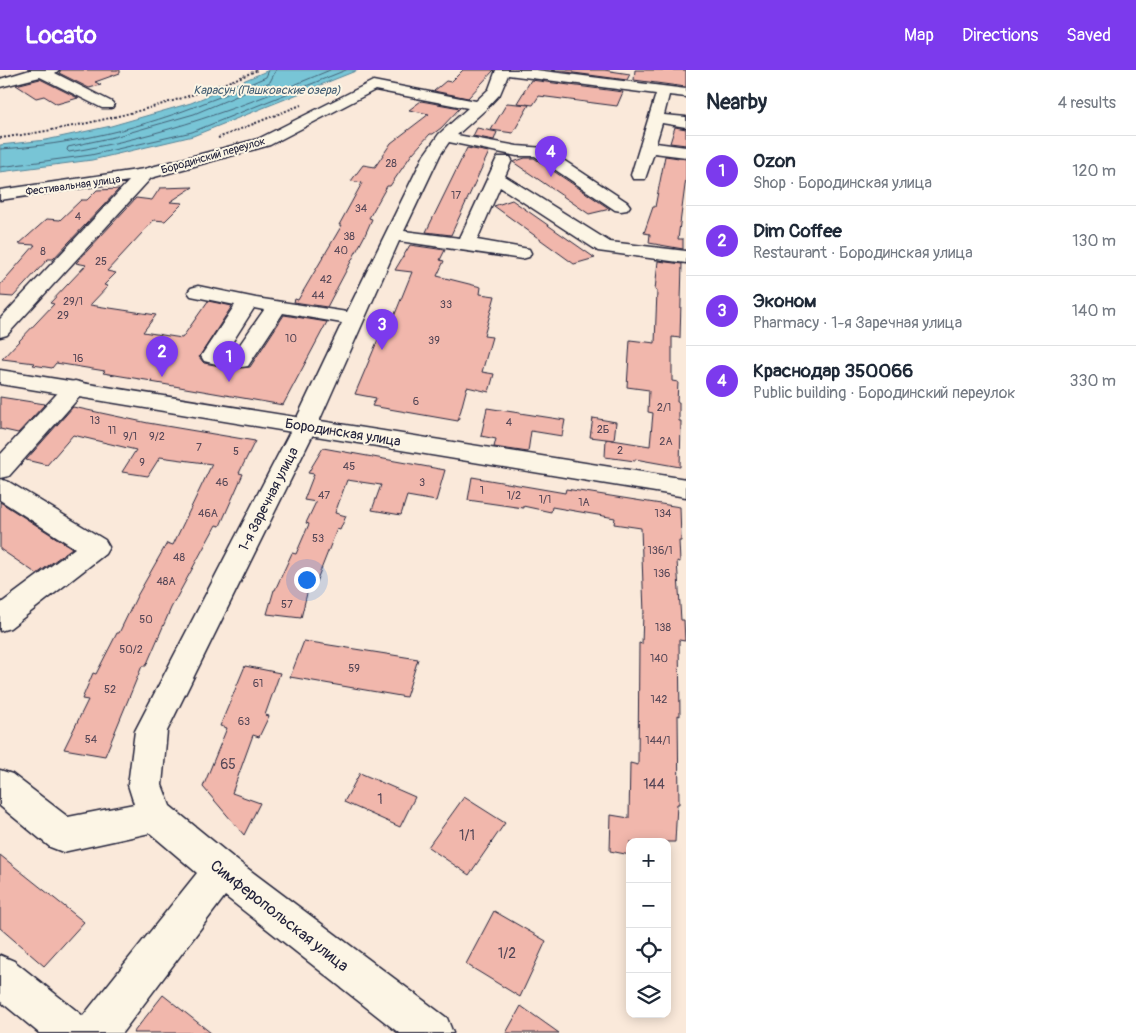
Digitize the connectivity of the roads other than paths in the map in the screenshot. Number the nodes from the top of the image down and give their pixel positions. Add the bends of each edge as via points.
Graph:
1 (378, 70) edge
2 (503, 70) edge
3 (43, 71) edge
4 (361, 78) dead end
5 (0, 84) edge
6 (686, 92) edge
7 (662, 96) dead end
8 (107, 105) dead end
9 (481, 106) junction
10 (656, 118) junction
11 (686, 122) edge
12 (446, 138) junction
13 (647, 147) junction
14 (509, 149) junction
15 (686, 152) edge
16 (145, 174) junction
17 (639, 175) dead end
18 (496, 177) junction
19 (0, 195) edge
20 (621, 206) dead end
21 (590, 220) dead end
22 (572, 226) junction
23 (393, 235) junction
24 (466, 244) junction
25 (522, 253) dead end
26 (686, 257) edge
27 (198, 292) dead end
28 (248, 301) junction
29 (277, 306) junction
30 (354, 319) junction
31 (0, 331) edge
32 (0, 377) edge
33 (75, 388) junction
34 (305, 426) junction
35 (0, 470) edge
36 (0, 488) edge
37 (686, 488) edge
38 (0, 620) edge
39 (0, 785) edge
40 (150, 800) junction
41 (222, 871) junction
42 (0, 975) edge
43 (71, 1033) edge
44 (96, 1033) edge
45 (432, 1033) edge

1 - 4 street
2 - 6 street
2 - 9 street, 1-я Заречная улица via 495,91
3 - 5 street
3 - 8 street
7 - 10 street
9 - 12 street, 1-я Заречная улица
9 - 16 street, Бородинский переулок via 374,85 264,142
10 - 11 street
10 - 13 street
12 - 14 street
12 - 23 street, 1-я Заречная улица via 432,155
13 - 15 street
13 - 17 street
14 - 18 street
14 - 20 street via 539,152
16 - 19 street, Фестивальная улица
16 - 31 street, Бородинский переулок
18 - 22 street
18 - 24 street
21 - 22 street
22 - 26 street via 605,247
23 - 24 street
23 - 30 street, 1-я Заречная улица
24 - 25 street
27 - 28 street
28 - 29 street
28 - 29 street via 212,356 240,361
29 - 30 street
30 - 34 street, 1-я Заречная улица
32 - 33 street, Бородинская улица
33 - 34 street, Бородинская улица
33 - 35 street
34 - 37 street, Бородинская улица
34 - 40 street, 1-я Заречная улица via 150,730
36 - 38 street via 95,547
39 - 40 street via 64,835
40 - 41 street, Симферопольская улица
41 - 44 street
41 - 45 street, Симферопольская улица
42 - 43 street

